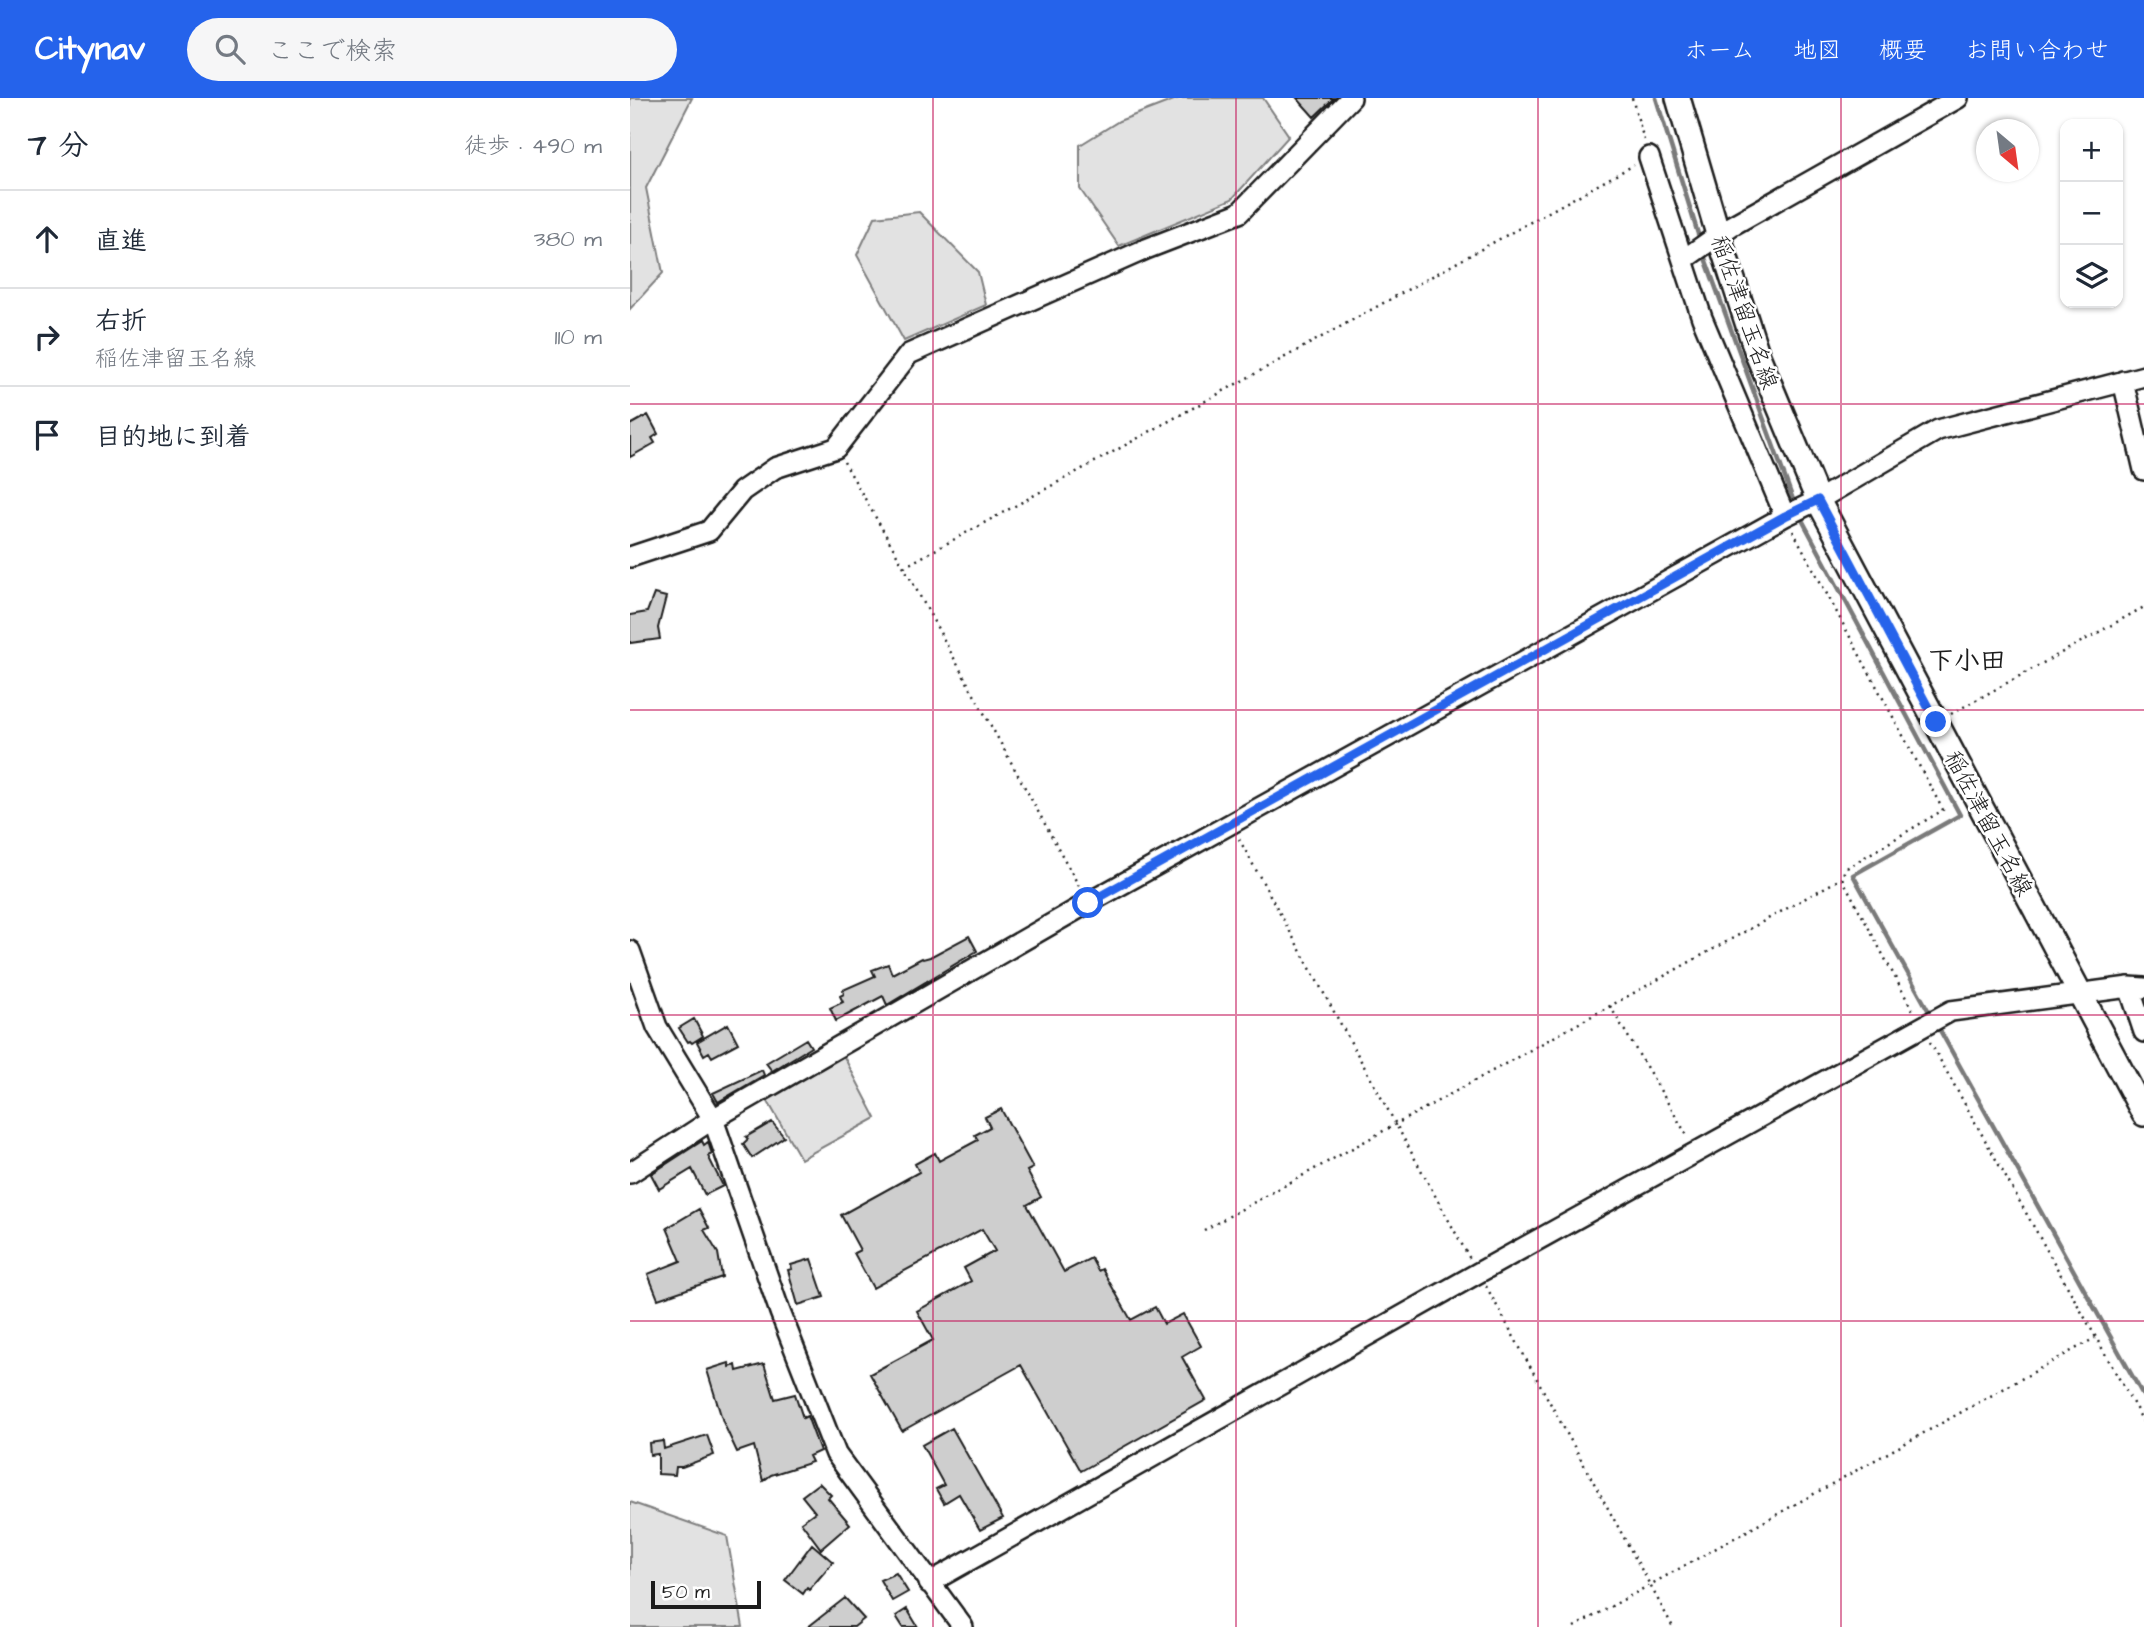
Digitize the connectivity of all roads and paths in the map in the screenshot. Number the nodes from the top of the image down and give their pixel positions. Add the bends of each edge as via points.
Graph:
1 (1351, 98) edge
2 (1632, 98) edge
3 (1678, 98) edge
4 (1958, 98) edge
5 (1649, 158) junction
6 (1718, 234) junction
7 (1683, 260) junction
8 (2144, 376) edge
9 (2123, 381) junction
10 (836, 448) junction
11 (2144, 470) edge
12 (1816, 501) junction
13 (1785, 516) junction
14 (630, 557) edge
15 (904, 567) junction
16 (2144, 607) edge
17 (1936, 722) junction
18 (1230, 824) junction
19 (1842, 878) junction
20 (1088, 903) junction
21 (630, 951) edge
22 (2136, 987) edge
23 (2080, 994) junction
24 (1610, 1006) junction
25 (1923, 1028) junction
26 (2144, 1032) edge
27 (2144, 1114) edge
28 (713, 1119) junction
29 (1396, 1124) junction
30 (1697, 1152) junction
31 (630, 1173) edge
32 (1204, 1230) dead end
33 (1478, 1273) junction
34 (2095, 1338) junction
35 (2144, 1423) edge
36 (929, 1583) junction
37 (1650, 1585) junction
38 (963, 1627) edge
39 (1574, 1627) edge
40 (1673, 1627) edge

1 - 10 street via 1239,213 909,354
2 - 5 path
3 - 6 main road, 稲佐津留玉名線
4 - 6 street
5 - 7 street
5 - 15 path
6 - 7 street
6 - 12 main road, 稲佐津留玉名線 via 1758,356
7 - 13 street via 1702,318
8 - 9 street
9 - 11 street
9 - 12 street via 1938,430
10 - 14 street via 775,468 742,491 709,531
10 - 15 path
12 - 13 street
12 - 17 main road, 稲佐津留玉名線
13 - 18 street
13 - 19 path via 1943,810 1845,869
15 - 20 path
16 - 17 path
17 - 23 main road, 稲佐津留玉名線
18 - 20 street
18 - 29 path
19 - 24 path
19 - 25 path
20 - 28 street
21 - 28 street via 657,1027
22 - 23 street
22 - 26 street
23 - 25 street via 1951,1011
23 - 27 main road, 稲佐津留玉名線
24 - 29 path
24 - 30 path
25 - 30 street
25 - 34 path
28 - 31 street
28 - 36 street via 780,1312 836,1454
29 - 32 path
29 - 33 path
30 - 33 street
33 - 36 street
33 - 37 path
34 - 35 path
34 - 37 path
36 - 38 street
37 - 39 path
37 - 40 path

